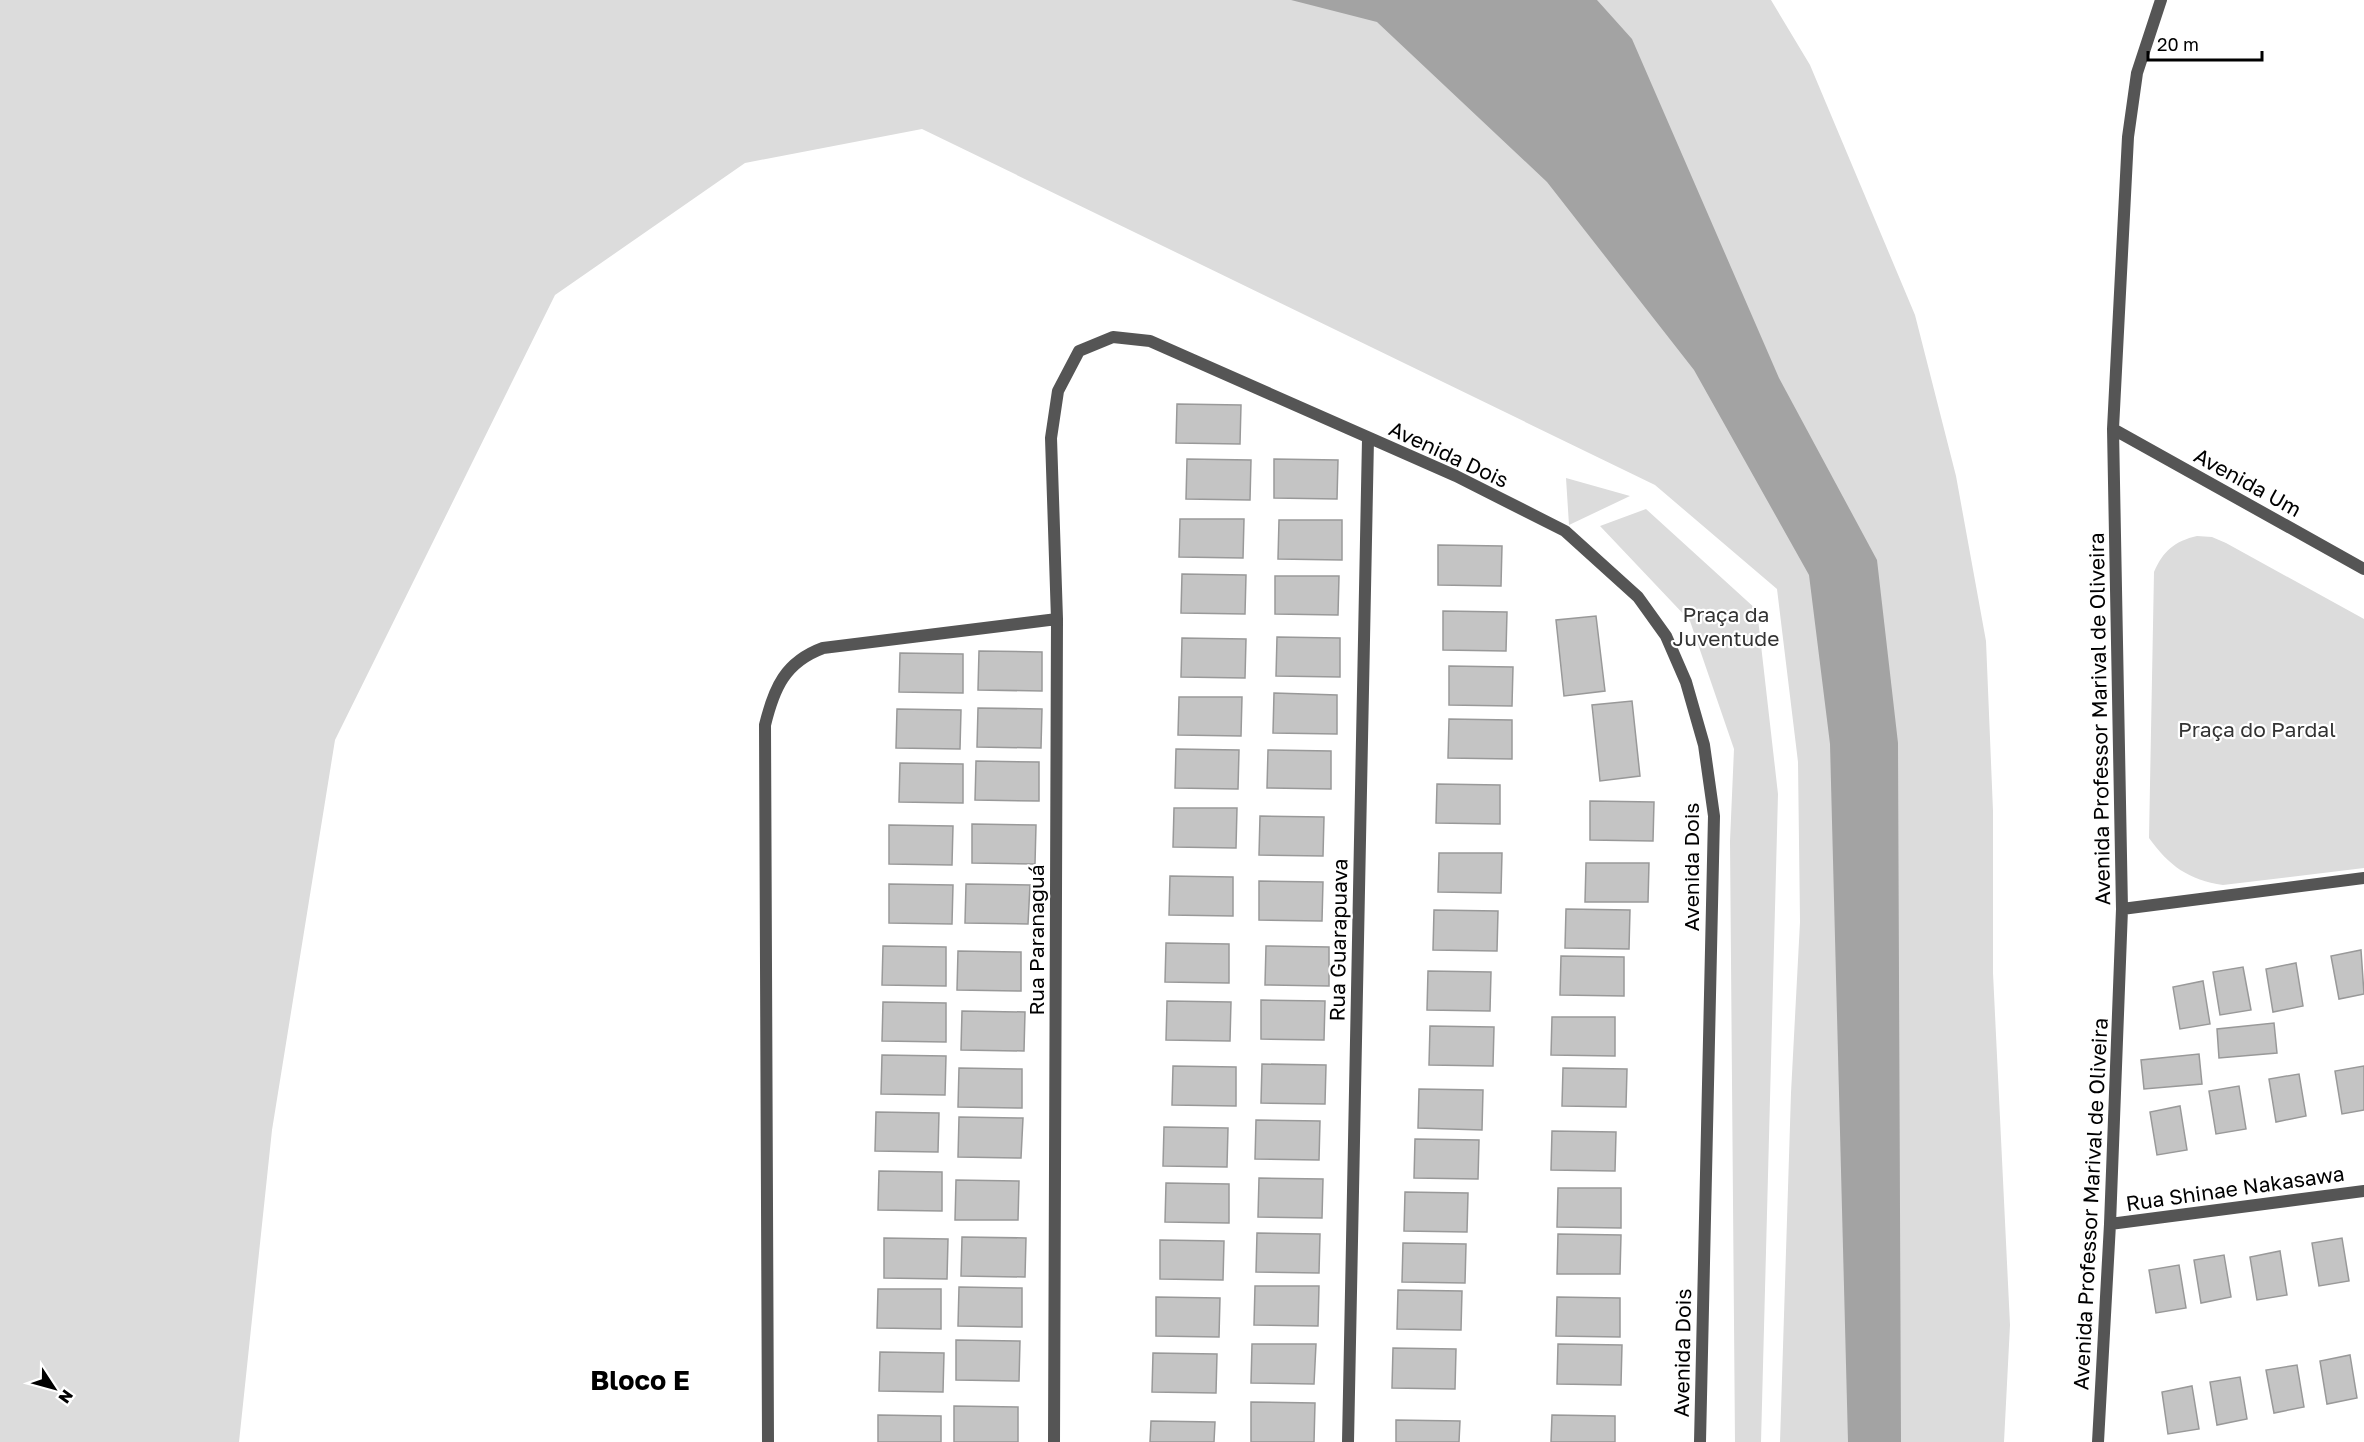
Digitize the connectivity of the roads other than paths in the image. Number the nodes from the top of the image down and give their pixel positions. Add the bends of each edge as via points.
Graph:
1 (2161, 0) edge
2 (2113, 429) junction
3 (1051, 438) joint
4 (1368, 439) junction
5 (2364, 569) edge
6 (1057, 619) junction
7 (2364, 878) edge
8 (2122, 909) junction
9 (2364, 1191) edge
10 (2110, 1224) junction
11 (768, 1442) edge
12 (1054, 1442) edge
13 (1347, 1442) edge
14 (1700, 1442) edge
15 (2098, 1442) edge

1 - 2 street, Avenida Professor Marival de Oliveira via 2137,73 2128,137
2 - 5 street, Avenida Um
2 - 8 street, Avenida Professor Marival de Oliveira
3 - 4 street, Avenida Dois via 1058,391 1080,351 1113,338 1150,341
3 - 6 street, Rua Paranaguá
4 - 13 street, Rua Guarapuava
4 - 14 street, Avenida Dois via 1456,476 1565,531 1638,597 1666,636 1686,681 1704,745 1714,816
6 - 11 street via 823,648 794,663 771,699 765,725
6 - 12 street, Rua Paranaguá
7 - 8 street
8 - 10 street, Avenida Professor Marival de Oliveira
9 - 10 street, Rua Shinae Nakasawa
10 - 15 street, Avenida Professor Marival de Oliveira

